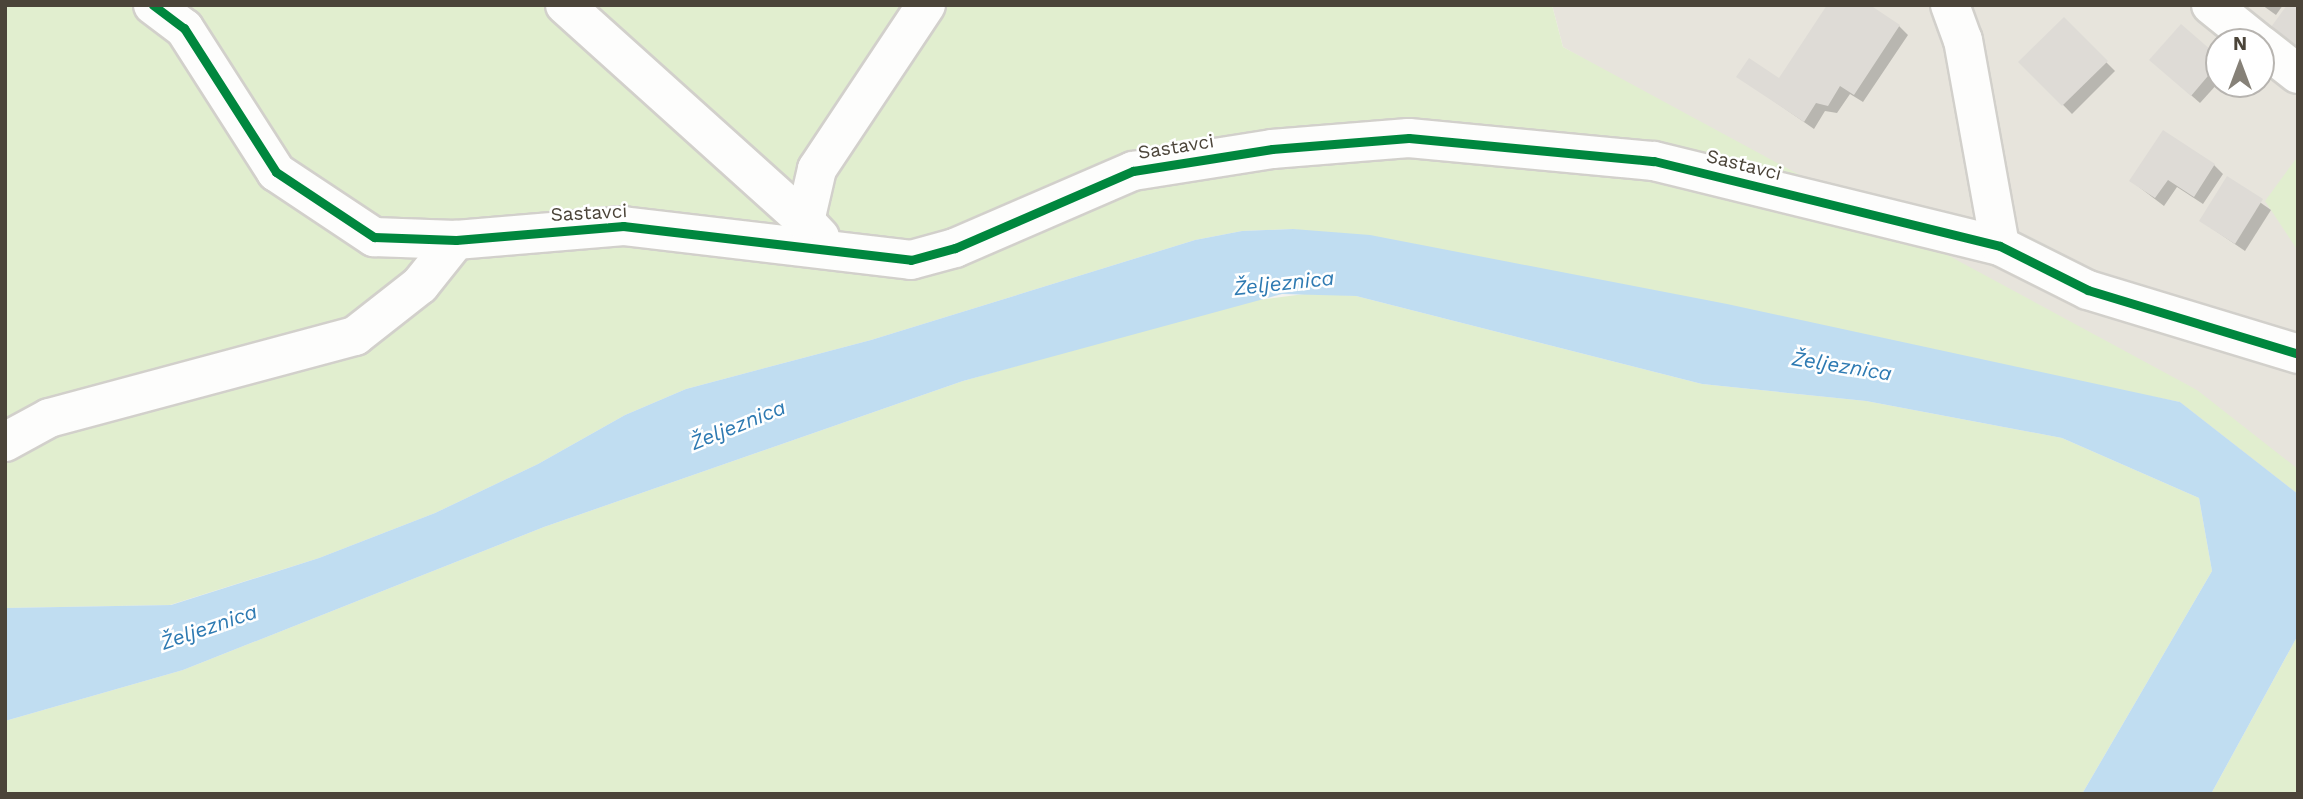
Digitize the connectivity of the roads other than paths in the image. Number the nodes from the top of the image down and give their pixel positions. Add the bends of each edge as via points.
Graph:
1 (153, 5) edge
2 (565, 5) edge
3 (926, 5) edge
4 (1950, 5) edge
5 (2211, 5) edge
6 (2240, 28) edge
7 (2275, 56) edge
8 (2298, 74) edge
9 (817, 234) junction
10 (456, 240) junction
11 (2000, 246) junction
12 (2298, 354) edge
13 (5, 442) edge

1 - 10 street, Sastavci via 184,28 276,172 374,237
2 - 9 street
3 - 9 street via 817,169
4 - 11 street via 1963,40
5 - 6 street
7 - 8 street
9 - 10 street, Sastavci via 623,226
9 - 11 street, Sastavci via 867,257 911,260 955,248 1133,171 1272,149 1409,138 1654,161
10 - 13 street via 420,285 355,336 49,418
11 - 12 street, Sastavci via 2088,290

